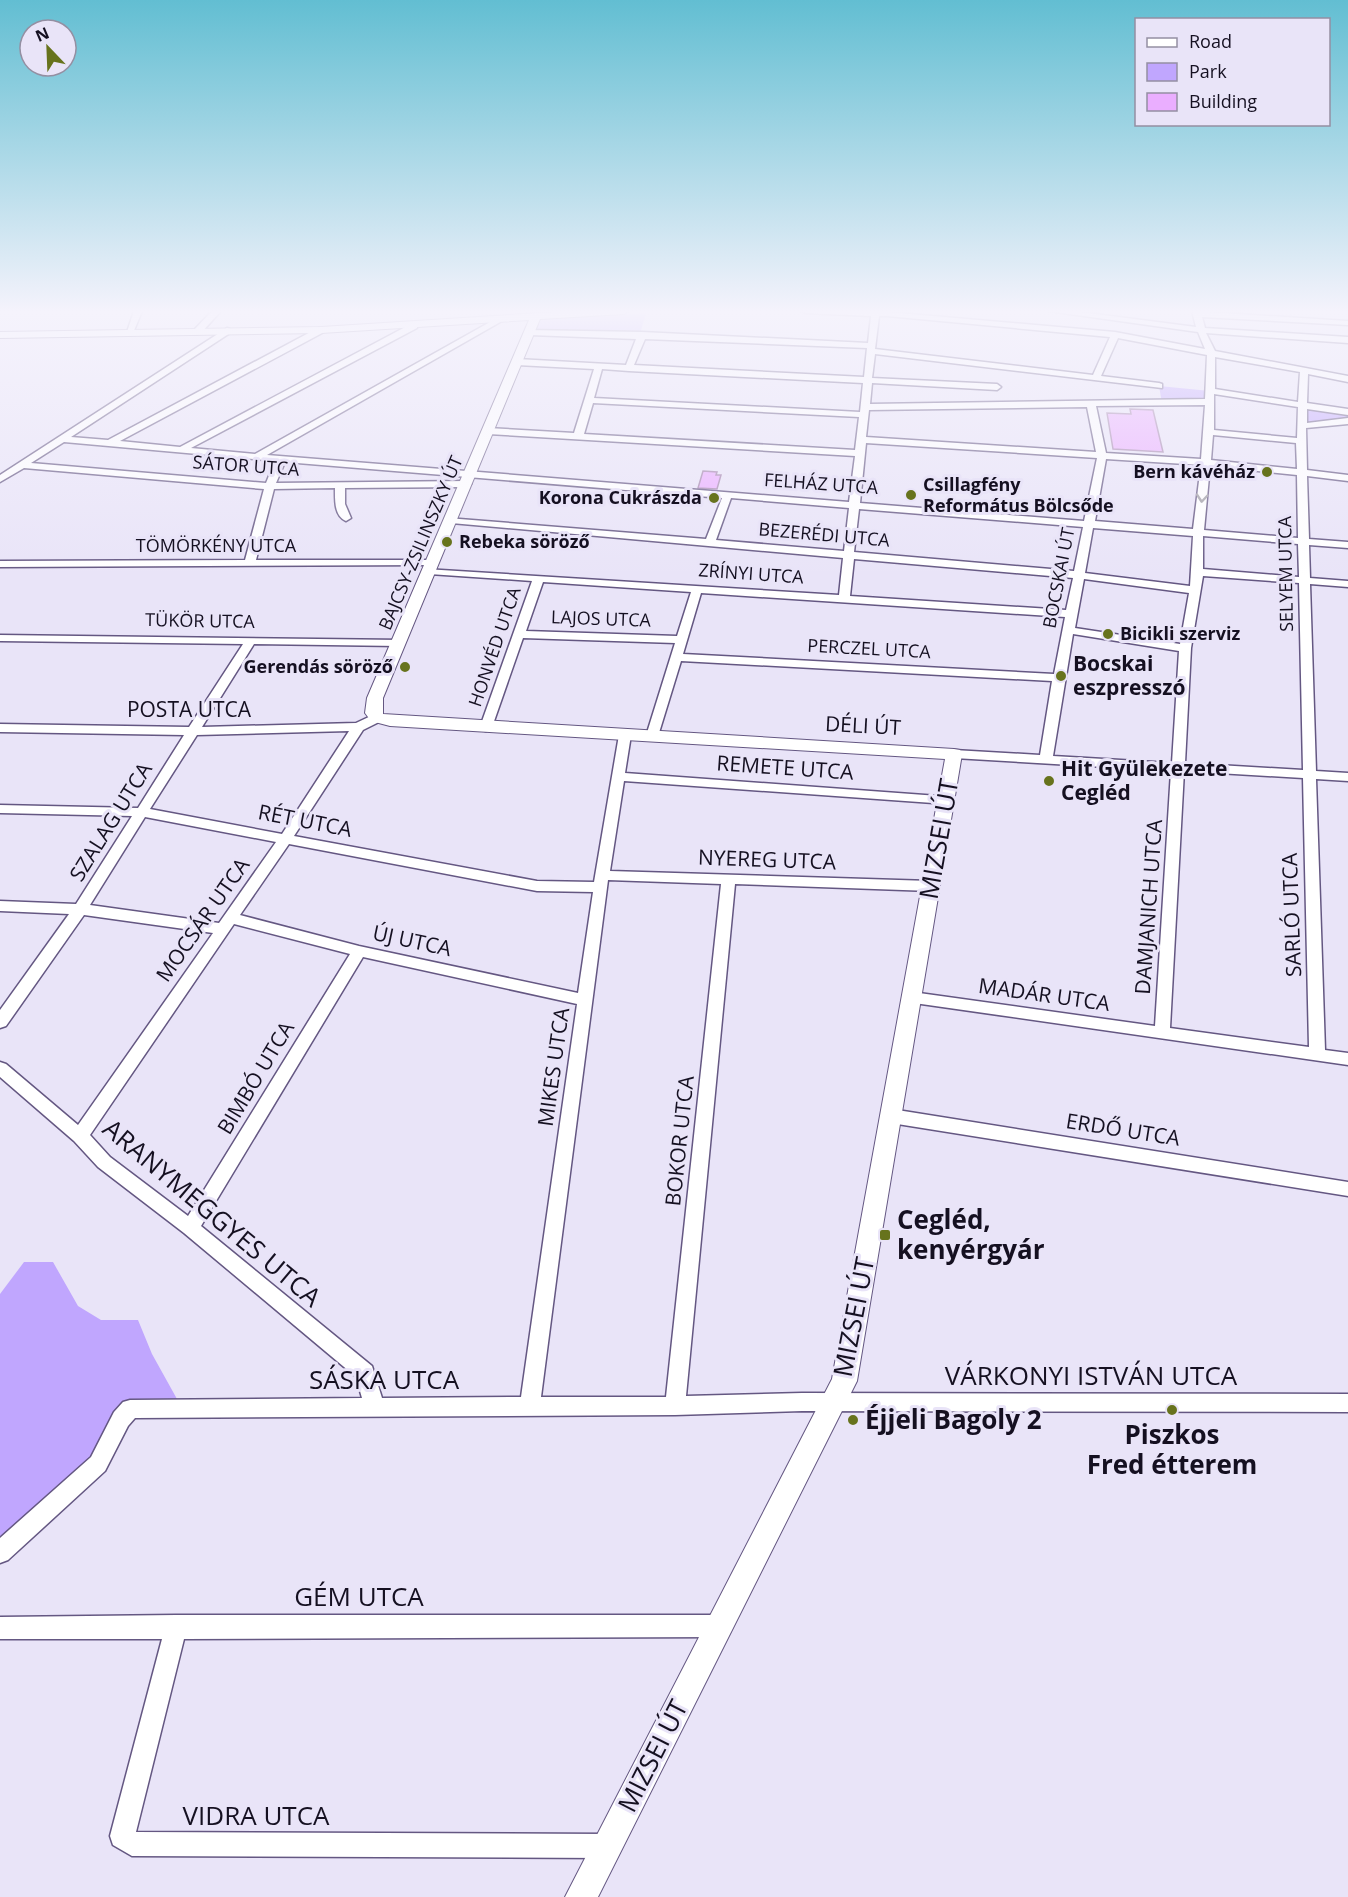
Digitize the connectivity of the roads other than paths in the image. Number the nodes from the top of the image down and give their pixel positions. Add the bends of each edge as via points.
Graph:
1 (124, 400) edge
2 (191, 400) edge
3 (275, 400) edge
4 (357, 400) edge
5 (501, 400) edge
6 (590, 400) joint
7 (866, 400) edge
8 (999, 400) edge
9 (1264, 400) edge
10 (1303, 400) edge
11 (1210, 402) joint
12 (1090, 404) junction
13 (1000, 405) junction
14 (1303, 405) junction
15 (865, 411) junction
16 (1348, 412) edge
17 (1348, 421) edge
18 (1302, 426) junction
19 (488, 431) junction
20 (1209, 432) junction
21 (578, 437) junction
22 (64, 439) junction
23 (862, 440) junction
24 (1301, 441) junction
25 (111, 442) junction
26 (184, 448) junction
27 (861, 453) junction
28 (258, 456) junction
29 (1102, 456) junction
30 (281, 459) junction
31 (1205, 462) junction
32 (23, 465) junction
33 (1301, 472) junction
34 (468, 478) junction
35 (1348, 478) edge
36 (0, 479) edge
37 (270, 486) junction
38 (340, 487) junction
39 (729, 494) junction
40 (855, 503) junction
41 (346, 518) dead end
42 (451, 520) junction
43 (1088, 523) junction
44 (1198, 532) junction
45 (1304, 541) junction
46 (710, 542) junction
47 (1348, 545) edge
48 (850, 554) junction
49 (250, 562) junction
50 (0, 564) edge
51 (431, 566) junction
52 (1198, 572) junction
53 (1078, 575) junction
54 (538, 579) junction
55 (1305, 581) junction
56 (1348, 584) edge
57 (696, 589) junction
58 (1194, 590) junction
59 (844, 598) junction
60 (1071, 614) junction
61 (1067, 630) junction
62 (520, 634) junction
63 (0, 638) edge
64 (251, 640) junction
65 (681, 640) junction
66 (399, 642) junction
67 (1185, 648) junction
68 (677, 657) junction
69 (1059, 678) junction
70 (377, 718) junction
71 (358, 727) junction
72 (486, 727) junction
73 (0, 728) edge
74 (192, 731) junction
75 (625, 735) junction
76 (652, 736) junction
77 (954, 754) junction
78 (1047, 761) junction
79 (1178, 767) junction
80 (1308, 775) junction
81 (620, 777) junction
82 (1348, 777) edge
83 (947, 800) junction
84 (0, 809) edge
85 (143, 812) junction
86 (286, 838) junction
87 (602, 881) junction
88 (728, 881) junction
89 (931, 885) junction
90 (0, 906) edge
91 (80, 909) junction
92 (226, 924) junction
93 (359, 951) junction
94 (912, 998) junction
95 (586, 1000) junction
96 (0, 1022) edge
97 (1162, 1033) junction
98 (1317, 1054) junction
99 (1348, 1059) edge
100 (0, 1068) edge
101 (891, 1116) junction
102 (80, 1136) junction
103 (1348, 1189) edge
104 (190, 1228) junction
105 (834, 1403) junction
106 (1348, 1403) edge
107 (675, 1406) junction
108 (374, 1407) junction
109 (530, 1407) junction
110 (0, 1552) edge
111 (176, 1626) junction
112 (718, 1626) junction
113 (0, 1628) edge
114 (608, 1846) junction
115 (581, 1897) edge

1 - 22 street
2 - 25 street
3 - 26 street
4 - 28 street
5 - 19 main road, BAJCSY-ZSILINSZKY ÚT
6 - 15 street
6 - 21 street
7 - 15 street
8 - 13 street
9 - 14 street
10 - 14 street, SELYEM UTCA
11 - 12 street
11 - 20 street, DAMJANICH UTCA
12 - 13 street
12 - 29 street, BOCSKAI ÚT
13 - 15 street
14 - 16 street
14 - 18 street, SELYEM UTCA
15 - 23 street
17 - 18 street
18 - 24 street, SELYEM UTCA
19 - 21 street
19 - 34 main road, BAJCSY-ZSILINSZKY ÚT
20 - 24 street
20 - 31 street, DAMJANICH UTCA
21 - 27 street
22 - 25 street
22 - 32 street
23 - 27 street
23 - 29 street
24 - 33 street, SELYEM UTCA
25 - 26 street
26 - 28 street
27 - 40 street
28 - 30 street
29 - 31 street
29 - 43 street, BOCSKAI ÚT
30 - 34 street
30 - 37 street
31 - 33 street
31 -> 44 street, DAMJANICH UTCA
32 - 36 street
32 - 37 street, SÁTOR UTCA
33 - 35 street
33 - 45 street, SELYEM UTCA
34 - 38 street, SÁTOR UTCA
34 - 39 street, FELHÁZ UTCA
34 - 42 main road, BAJCSY-ZSILINSZKY ÚT
37 - 38 street, SÁTOR UTCA
37 - 49 street
38 - 41 street via 340,504
39 - 40 street, FELHÁZ UTCA
39 - 46 street
40 - 43 street, FELHÁZ UTCA
40 - 48 street
42 - 46 street, BEZERÉDI UTCA
42 - 51 main road, BAJCSY-ZSILINSZKY ÚT
43 - 44 street, FELHÁZ UTCA
43 - 53 street, BOCSKAI ÚT
44 - 45 street, FELHÁZ UTCA
44 - 52 street, DAMJANICH UTCA
45 - 47 street, FELHÁZ UTCA
45 - 55 street, SELYEM UTCA
46 - 48 street, BEZERÉDI UTCA
48 - 53 street, BEZERÉDI UTCA
48 - 59 street
49 - 50 street, TÖMÖRKÉNY UTCA
49 - 51 street, TÖMÖRKÉNY UTCA
51 - 54 street, ZRÍNYI UTCA
51 - 66 main road, BAJCSY-ZSILINSZKY ÚT
52 - 55 street
52 - 58 street, DAMJANICH UTCA
53 - 58 street, BEZERÉDI UTCA
53 - 60 street, BOCSKAI ÚT
54 - 57 street, ZRÍNYI UTCA
54 - 62 street, HONVÉD UTCA
55 - 56 street
55 - 80 street, SELYEM UTCA
57 - 59 street, ZRÍNYI UTCA
57 - 65 street
58 - 67 street, DAMJANICH UTCA
59 - 60 street, ZRÍNYI UTCA
60 - 61 street, BOCSKAI ÚT
61 - 67 street
61 - 69 street, BOCSKAI ÚT
62 - 65 street, LAJOS UTCA
62 - 72 street, HONVÉD UTCA
63 - 64 street, TÜKÖR UTCA
64 - 66 street, TÜKÖR UTCA
64 - 74 street, SZALAG UTCA
65 - 68 street
66 - 70 main road, BAJCSY-ZSILINSZKY ÚT via 375,698 373,712
67 - 79 street, DAMJANICH UTCA
68 - 69 street, PERCZEL UTCA
68 - 76 street
69 - 78 street, BOCSKAI ÚT
70 - 71 street, POSTA UTCA
70 - 72 main road, DÉLI ÚT
71 - 74 street, POSTA UTCA
71 - 86 street, MOCSÁR UTCA
72 - 75 main road, DÉLI ÚT
73 - 74 street, POSTA UTCA
74 - 85 street, SZALAG UTCA
75 - 76 main road, DÉLI ÚT
75 - 81 street, MIKES UTCA
76 - 77 main road, DÉLI ÚT
77 - 78 street, DÉLI ÚT
77 - 83 main road, MIZSEI ÚT
78 - 79 street, DÉLI ÚT
79 - 80 street, DÉLI ÚT
79 - 97 street, DAMJANICH UTCA
80 - 82 street, DÉLI ÚT
80 - 98 street, SARLÓ UTCA
81 - 83 street, REMETE UTCA
81 - 87 street, MIKES UTCA
83 - 89 main road, MIZSEI ÚT
84 - 85 street, RÉT UTCA
85 - 86 street, RÉT UTCA
85 - 91 street, SZALAG UTCA
86 - 87 street, RÉT UTCA via 537,886
86 - 92 street, MOCSÁR UTCA
87 - 88 street, NYEREG UTCA
87 - 95 street, MIKES UTCA
88 - 89 street, NYEREG UTCA
88 - 107 street, BOKOR UTCA
89 - 94 main road, MIZSEI ÚT
90 - 91 street, ÚJ UTCA
91 - 92 street, ÚJ UTCA
91 - 96 street, SZALAG UTCA
92 - 93 street, ÚJ UTCA
92 - 102 street, MOCSÁR UTCA
93 - 95 street, ÚJ UTCA
93 - 104 street, BIMBÓ UTCA
94 - 97 street, MADÁR UTCA
94 - 101 main road, MIZSEI ÚT
95 - 109 street, MIKES UTCA
97 - 98 street, MADÁR UTCA
98 - 99 street, MADÁR UTCA
100 - 102 street, ARANYMEGGYES UTCA
101 - 103 street, ERDŐ UTCA
101 - 105 main road, MIZSEI ÚT via 849,1360
102 - 104 street, ARANYMEGGYES UTCA via 104,1162
104 - 108 street, ARANYMEGGYES UTCA via 365,1372
105 - 106 street, VÁRKONYI ISTVÁN UTCA
105 - 107 street, SÁSKA UTCA
105 - 112 main road, MIZSEI ÚT
107 - 109 street, SÁSKA UTCA
108 - 109 street, SÁSKA UTCA
108 - 110 street, SÁSKA UTCA via 130,1408 98,1464
111 - 112 street, GÉM UTCA
111 - 113 street, GÉM UTCA
111 - 114 street, VIDRA UTCA via 122,1836 132,1844
112 - 114 main road, MIZSEI ÚT
114 - 115 main road, MIZSEI ÚT

